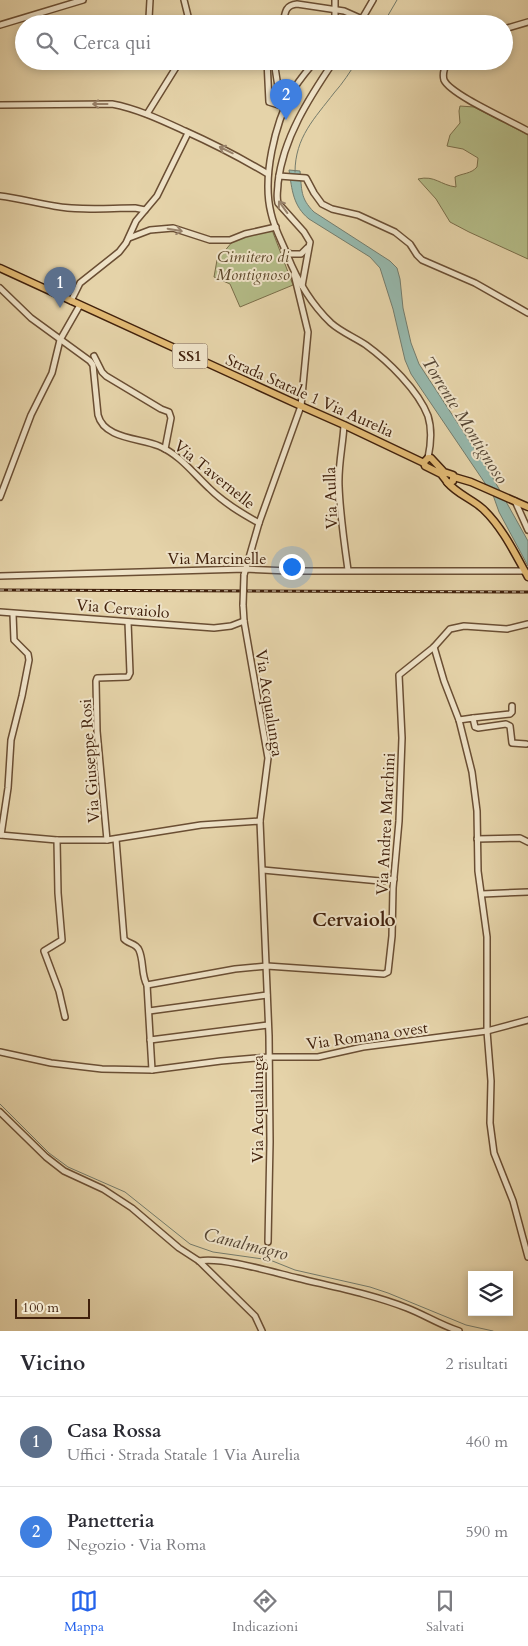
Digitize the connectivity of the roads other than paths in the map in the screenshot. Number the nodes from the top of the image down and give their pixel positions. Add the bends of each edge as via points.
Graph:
1 (84, 0) edge
2 (150, 0) edge
3 (184, 0) edge
4 (335, 0) edge
5 (373, 0) edge
6 (298, 2) edge
7 (335, 10) junction
8 (34, 15) edge
9 (149, 15) edge
10 (188, 15) edge
11 (285, 15) edge
12 (335, 15) edge
13 (350, 15) edge
14 (364, 15) edge
15 (15, 21) edge
16 (528, 22) edge
17 (0, 25) edge
18 (513, 26) edge
19 (174, 70) edge
20 (267, 70) edge
21 (275, 70) edge
22 (308, 70) edge
23 (328, 70) edge
24 (445, 70) edge
25 (277, 85) junction
26 (268, 86) junction
27 (0, 105) edge
28 (285, 106) junction
29 (147, 114) junction
30 (528, 131) edge
31 (188, 133) junction
32 (268, 174) junction
33 (282, 176) junction
34 (0, 196) edge
35 (145, 210) junction
36 (276, 227) junction
37 (129, 238) junction
38 (309, 246) junction
39 (286, 252) junction
40 (0, 268) edge
41 (293, 270) junction
42 (302, 286) junction
43 (0, 288) edge
44 (71, 301) junction
45 (80, 305) junction
46 (528, 313) edge
47 (60, 340) junction
48 (94, 356) dead end
49 (301, 406) junction
50 (344, 425) junction
51 (165, 449) junction
52 (428, 461) junction
53 (451, 481) junction
54 (0, 497) edge
55 (513, 500) junction
56 (528, 507) edge
57 (259, 524) junction
58 (528, 530) edge
59 (348, 570) junction
60 (244, 572) junction
61 (526, 574) edge
62 (0, 576) edge
63 (0, 612) edge
64 (13, 614) junction
65 (244, 621) junction
66 (128, 622) junction
67 (528, 624) edge
68 (434, 647) junction
69 (512, 706) dead end
70 (472, 718) junction
71 (459, 720) junction
72 (526, 744) dead end
73 (260, 821) junction
74 (1, 835) edge
75 (116, 839) junction
76 (478, 839) junction
77 (57, 840) junction
78 (107, 840) junction
79 (528, 842) edge
80 (263, 870) junction
81 (394, 879) junction
82 (528, 892) edge
83 (482, 894) junction
84 (267, 966) junction
85 (147, 985) junction
86 (267, 995) junction
87 (149, 1011) junction
88 (65, 1017) dead end
89 (528, 1020) edge
90 (268, 1026) junction
91 (487, 1031) junction
92 (150, 1040) junction
93 (0, 1052) edge
94 (269, 1057) junction
95 (152, 1070) junction
96 (0, 1112) edge
97 (268, 1242) dead end
98 (528, 1257) edge
99 (200, 1261) junction
100 (262, 1331) edge
101 (459, 1331) edge

1 - 8 street
2 - 9 street
3 - 10 street
4 - 7 street
5 - 14 street
6 - 7 street
6 - 11 street via 287,7
7 - 12 street
7 - 13 street
15 - 17 street
16 - 18 street
19 - 29 street
20 - 26 street
21 - 25 street
22 - 28 street
23 - 33 street via 298,118 287,146
24 - 30 street via 443,74 449,86
25 - 26 street
25 - 28 street
26 - 28 street via 269,102
29 -> 27 street via 112,104
28 - 32 street
29 - 31 street
32 -> 31 street via 237,155
31 - 35 street via 157,196
32 - 36 street via 269,201
38 -> 33 street via 308,237 278,202
33 - 46 street via 309,180 317,197 327,206 395,232 422,260 475,283
34 - 35 street via 73,208
35 - 37 street
37 -> 36 street via 150,230 173,228 210,240 230,240
36 - 39 street
37 - 44 street via 119,252 80,283
38 - 39 street via 301,254
38 - 42 street
39 - 41 street
40 - 44 main road, Strada Statale 1 Via Aurelia / SS1
41 - 42 street
41 - 49 street, Via Acqualunga via 308,332
42 - 52 street via 332,324 379,355 416,397 428,416
43 - 47 street, Via Tavernelle
44 - 45 main road, Strada Statale 1 Via Aurelia / SS1
45 - 47 street
45 - 49 main road, Strada Statale 1 Via Aurelia / SS1
47 - 51 street, Via Tavernelle via 93,365 99,421 104,427
47 - 54 street via 52,374 31,416
48 - 51 street via 106,376 169,412 171,418
49 - 50 main road, Strada Statale 1 Via Aurelia / SS1
49 - 57 street, Via Acqualunga
50 - 52 main road, Strada Statale 1 Via Aurelia / SS1
50 - 59 street, Via Aulla via 338,486
51 - 57 street, Via Tavernelle via 232,508
52 - 53 main road, Strada Statale 1 Via Aurelia via 425,466
53 - 55 main road via 463,479
53 - 61 main road, Strada Statale 1 Via Aurelia via 457,491 486,511 502,531
55 - 56 main road
55 - 58 street
57 - 60 street, Via Acqualunga
59 - 60 street, Via Marcinelle
59 - 61 street, Via Marcinelle
60 - 62 street, Via Marcinelle
60 - 65 street, Via Acqualunga, bridge
63 - 64 street, Via Cervaiolo
64 - 66 street, Via Cervaiolo
64 - 74 street via 14,640 28,654 29,660 11,740
65 - 66 street, Via Cervaiolo via 214,628
65 - 73 street, Via Acqualunga via 268,758
66 - 78 street, Via Giuseppe Rosi via 128,677 96,680 97,731
67 - 68 street via 507,629 457,626 444,634
68 - 71 street
68 - 81 street, Via Andrea Marchini via 399,674 401,764
69 - 70 street via 510,714
70 - 71 street
70 - 72 street via 478,728 506,724 510,726 512,743
71 - 76 street via 472,772
73 - 75 street via 201,825
73 - 80 street, Via Acqualunga
74 - 77 street
75 - 78 street
75 - 85 street via 124,938 140,951
76 - 79 street via 520,838
76 - 83 street
77 - 78 street
77 - 88 street via 62,940 44,951
80 - 81 street via 371,880
80 - 84 street, Via Acqualunga
81 - 84 street, Via Andrea Marchini via 388,972
82 - 83 street
83 - 91 street via 487,937
84 - 85 street, Via Andrea Marchini
84 - 86 street, Via Acqualunga
85 - 87 street
86 - 87 street
86 - 90 street, Via Acqualunga
87 - 92 street
89 - 91 street, Via Romana ovest
90 - 92 street
90 - 94 street, Via Acqualunga
91 - 94 street, Via Romana ovest via 363,1047 318,1057
91 - 98 street via 494,1154 513,1201
92 - 95 street
93 - 95 street, Via Romana ovest via 51,1063
94 - 95 street, Via Romana ovest
94 - 97 street, Via Acqualunga
96 - 99 street via 46,1157 132,1208 179,1248
99 - 100 street via 255,1316
99 - 101 street via 260,1269 375,1296

